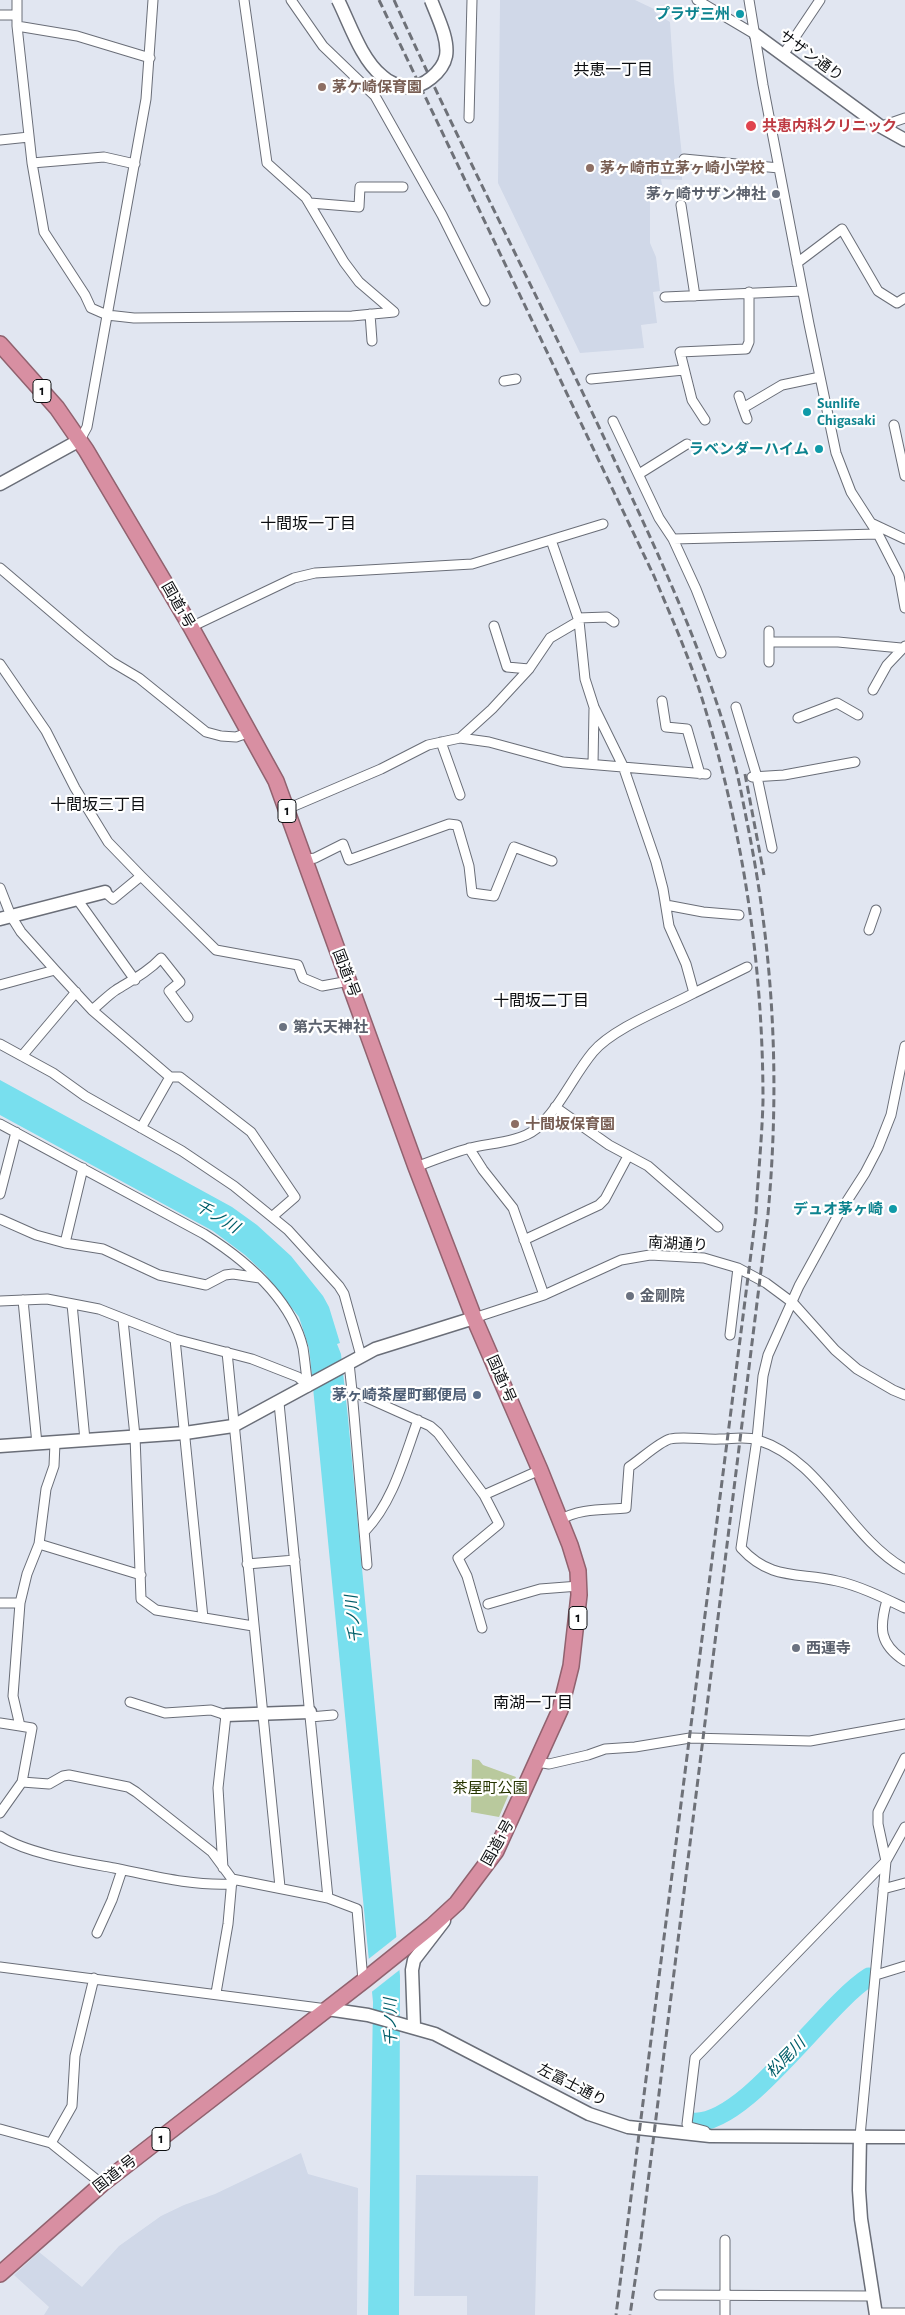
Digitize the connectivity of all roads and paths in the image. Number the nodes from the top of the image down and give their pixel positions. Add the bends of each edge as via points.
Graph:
1 (16, 0) edge
2 (153, 0) edge
3 (244, 0) edge
4 (291, 0) edge
5 (338, 0) edge
6 (431, 0) edge
7 (472, 0) edge
8 (697, 0) edge
9 (749, 0) edge
10 (820, 0) edge
11 (0, 15) edge
12 (17, 15) junction
13 (16, 26) junction
14 (756, 35) junction
15 (783, 55) junction
16 (150, 58) junction
17 (469, 118) dead end
18 (905, 118) edge
19 (882, 126) junction
20 (29, 137) junction
21 (0, 140) edge
22 (905, 140) edge
23 (684, 159) dead end
24 (32, 164) junction
25 (134, 164) junction
26 (779, 168) junction
27 (403, 187) dead end
28 (310, 204) junction
29 (681, 205) dead end
30 (797, 263) junction
31 (802, 291) junction
32 (749, 292) junction
33 (695, 296) junction
34 (665, 297) dead end
35 (905, 298) edge
36 (485, 301) dead end
37 (370, 314) junction
38 (107, 315) junction
39 (372, 341) dead end
40 (0, 344) edge
41 (684, 370) junction
42 (820, 377) junction
43 (516, 379) dead end
44 (590, 379) dead end
45 (504, 381) dead end
46 (739, 396) dead end
47 (743, 408) junction
48 (747, 419) dead end
49 (705, 420) dead end
50 (613, 421) dead end
51 (894, 425) dead end
52 (80, 440) junction
53 (687, 444) dead end
54 (639, 474) junction
55 (905, 476) edge
56 (0, 484) edge
57 (870, 523) junction
58 (603, 524) dead end
59 (878, 534) junction
60 (673, 539) junction
61 (905, 539) edge
62 (551, 540) junction
63 (0, 568) edge
64 (904, 590) edge
65 (905, 608) edge
66 (579, 620) junction
67 (614, 622) dead end
68 (494, 626) dead end
69 (191, 627) junction
70 (769, 630) dead end
71 (769, 642) junction
72 (903, 647) edge
73 (721, 653) dead end
74 (769, 662) dead end
75 (0, 664) edge
76 (529, 670) junction
77 (873, 690) dead end
78 (662, 701) dead end
79 (594, 707) junction
80 (736, 707) dead end
81 (809, 714) junction
82 (858, 715) dead end
83 (798, 718) dead end
84 (813, 724) dead end
85 (250, 732) junction
86 (460, 738) junction
87 (440, 742) junction
88 (855, 762) dead end
89 (593, 764) junction
90 (623, 766) junction
91 (755, 777) junction
92 (460, 795) dead end
93 (287, 809) junction
94 (772, 848) dead end
95 (304, 860) junction
96 (552, 861) dead end
97 (141, 876) junction
98 (0, 888) edge
99 (105, 892) joint
100 (77, 900) junction
101 (666, 906) junction
102 (876, 910) dead end
103 (739, 915) dead end
104 (6, 918) edge
105 (869, 930) dead end
106 (747, 967) dead end
107 (55, 970) junction
108 (135, 980) junction
109 (348, 981) junction
110 (0, 985) edge
111 (76, 992) junction
112 (694, 993) junction
113 (92, 1010) junction
114 (188, 1017) dead end
115 (0, 1044) edge
116 (905, 1046) edge
117 (22, 1056) junction
118 (170, 1077) junction
119 (555, 1107) junction
120 (0, 1124) edge
121 (141, 1128) junction
122 (16, 1132) junction
123 (469, 1148) junction
124 (628, 1156) junction
125 (416, 1167) junction
126 (82, 1168) junction
127 (2, 1175) edge
128 (0, 1194) edge
129 (273, 1216) junction
130 (0, 1219) edge
131 (718, 1227) dead end
132 (524, 1240) junction
133 (65, 1243) junction
134 (738, 1268) junction
135 (260, 1278) junction
136 (544, 1295) junction
137 (23, 1300) junction
138 (0, 1301) edge
139 (793, 1303) junction
140 (72, 1304) junction
141 (474, 1318) junction
142 (123, 1320) junction
143 (730, 1335) dead end
144 (175, 1339) junction
145 (227, 1352) junction
146 (361, 1356) junction
147 (348, 1363) junction
148 (308, 1387) junction
149 (352, 1391) junction
150 (905, 1395) edge
151 (279, 1403) junction
152 (418, 1420) junction
153 (233, 1426) junction
154 (185, 1433) junction
155 (135, 1436) junction
156 (756, 1439) junction
157 (85, 1440) junction
158 (55, 1443) junction
159 (37, 1444) junction
160 (0, 1446) edge
161 (540, 1470) junction
162 (484, 1495) junction
163 (560, 1520) junction
164 (365, 1531) junction
165 (39, 1544) junction
166 (296, 1560) junction
167 (247, 1564) junction
168 (367, 1564) dead end
169 (905, 1569) edge
170 (141, 1575) junction
171 (579, 1586) junction
172 (887, 1600) junction
173 (20, 1603) junction
174 (0, 1604) edge
175 (488, 1604) dead end
176 (905, 1608) edge
177 (203, 1618) junction
178 (253, 1626) junction
179 (482, 1628) dead end
180 (905, 1661) edge
181 (130, 1702) dead end
182 (262, 1714) junction
183 (310, 1714) junction
184 (226, 1715) junction
185 (333, 1715) dead end
186 (0, 1723) edge
187 (905, 1724) edge
188 (20, 1726) junction
189 (905, 1758) edge
190 (537, 1762) junction
191 (22, 1782) junction
192 (0, 1812) edge
193 (905, 1826) edge
194 (0, 1836) edge
195 (886, 1861) junction
196 (223, 1869) junction
197 (122, 1870) junction
198 (232, 1881) junction
199 (905, 1882) edge
200 (280, 1887) junction
201 (883, 1889) junction
202 (328, 1898) junction
203 (457, 1903) junction
204 (97, 1933) dead end
205 (905, 1966) edge
206 (0, 1967) edge
207 (876, 1975) junction
208 (94, 1978) junction
209 (365, 1980) junction
210 (216, 1993) junction
211 (328, 2009) junction
212 (412, 2026) junction
213 (0, 2129) edge
214 (710, 2136) junction
215 (860, 2136) junction
216 (905, 2137) edge
217 (51, 2143) junction
218 (102, 2184) junction
219 (724, 2240) dead end
220 (0, 2274) edge
221 (725, 2294) junction
222 (659, 2295) dead end
223 (873, 2296) junction
224 (905, 2313) edge
225 (876, 2314) edge
226 (725, 2315) edge

1 - 12 street
2 - 16 street
3 - 28 street via 267,163 296,187
4 - 36 street via 323,46 374,96 442,215
5 - 6 street, bridge via 373,67 383,77 406,88 430,78 438,71 446,54
7 - 17 street
8 - 14 street, サザン通り
9 - 14 street
10 - 15 street
11 - 12 street
12 - 13 street
13 - 16 street via 77,36
13 - 20 street
14 - 15 street, サザン通り
14 - 26 street
15 - 19 street, サザン通り
16 - 25 street
18 - 19 street
19 - 22 street, サザン通り
20 - 21 street
20 - 24 street
23 - 26 street
24 - 25 street via 104,157
24 - 38 street via 44,232 92,308
25 - 38 street
26 - 30 street
27 - 28 street via 360,187 359,207
28 - 37 street via 359,282 394,312
29 - 33 street
30 - 31 street
30 - 35 street via 842,229 878,291 897,303
31 - 32 street
31 - 42 street
32 - 33 street
32 - 41 street via 749,342 746,349 680,352
33 - 34 street
37 - 38 street via 134,318
37 - 39 street
38 - 52 street via 87,427
40 - 52 highway, 国道1号 / 1 via 57,408
41 - 44 street
41 - 49 street via 692,400
42 - 47 street via 782,385
42 - 57 street via 844,476
43 - 45 street
46 - 47 street
47 - 48 street
50 - 54 street
51 - 55 street
52 - 56 street
52 - 69 highway, 国道1号 / 1
53 - 54 street
54 - 60 street via 659,518
57 - 59 street
57 - 61 street
58 - 62 street
59 - 60 street
59 - 64 street
60 - 73 street
62 - 66 street
62 - 69 street via 472,564 314,573 294,578
63 - 85 street via 112,662 139,678 206,732 236,737
64 - 65 street
66 - 67 street via 607,617
66 - 76 street via 550,638
66 - 79 street via 585,679
68 - 76 street via 508,667
69 - 85 highway, 国道1号 / 1
70 - 71 street
71 - 72 street via 838,642
71 - 74 street
72 - 77 street via 887,665
75 - 97 street via 46,731 108,842
76 - 86 street
78 - 90 street via 664,724 666,727 687,729 703,774
79 - 89 street
79 - 90 street
80 - 91 street
81 - 82 street via 838,703
81 - 83 street
81 - 84 street
85 - 93 highway, 国道1号 / 1
86 - 87 street
86 - 89 street via 489,742 563,762
87 - 92 street
87 - 93 street
88 - 91 street via 809,772
89 - 90 street
90 - 101 street via 656,862
91 - 94 street
93 - 95 highway, 国道1号 / 1
95 - 96 street via 343,844 350,860 449,824 457,825 469,866 472,893 494,896 514,847
95 - 109 highway, 国道1号 / 1
97 - 99 street via 113,899
97 - 109 street via 216,950 298,964 303,978 322,986
98 - 104 street
99 - 100 street
100 - 104 street
100 - 108 street
101 - 103 street
101 - 112 street via 669,926 686,964
102 - 105 street
104 - 107 street
106 - 112 street
107 - 110 street
107 - 111 street
108 - 113 street via 116,990
108 - 114 street via 161,958 180,982 169,991
109 - 125 highway, 国道1号 / 1
111 - 113 street
111 - 117 street
112 - 119 street via 626,1027 604,1042 593,1052
113 - 118 street
115 - 117 street
116 - 139 street via 891,1115 878,1148 799,1286
117 - 121 street
118 - 121 street
118 - 129 street via 180,1077 251,1132 296,1197
119 - 123 street via 536,1129 527,1134
119 - 124 street
120 - 122 street
121 - 129 street via 182,1151
122 - 126 street
122 - 127 street
123 - 125 street
123 - 132 street via 513,1208
124 - 131 street via 648,1166
124 - 132 street via 599,1205
125 - 141 highway, 国道1号 / 1
126 - 133 street
126 - 135 street via 204,1234 228,1249
127 - 128 street
129 - 146 street via 339,1286
130 - 133 street via 25,1232
132 - 136 street
133 - 135 street via 102,1249 159,1275 206,1285 225,1275
134 - 136 street, 南湖通り via 697,1257 635,1257 621,1260
134 - 139 street, 南湖通り
134 - 143 street
135 - 148 street via 291,1319 302,1347
136 - 141 street, 南湖通り
137 - 138 street
137 - 140 street via 47,1299
137 - 159 street
139 - 150 street, 南湖通り via 835,1350 857,1369
139 - 156 street via 768,1355 762,1376
140 - 142 street via 99,1308
140 - 157 street
141 - 146 street via 389,1343
141 - 161 highway, 国道1号 / 1
142 - 144 street
142 - 155 street
144 - 145 street
144 - 154 street
145 - 148 street via 298,1378
145 - 153 street
146 - 147 street
147 - 148 street
147 - 149 street
148 - 151 street
149 - 152 street
149 - 164 street
151 - 153 street
151 - 166 street
152 - 162 street via 438,1433
152 - 164 street via 396,1479 375,1521
153 - 154 street
153 - 167 street
154 - 155 street
154 - 177 street
155 - 157 street
155 - 170 street
156 - 163 street via 671,1439 629,1467 626,1508 589,1511
156 - 169 street via 800,1464 866,1539
156 - 172 street via 740,1548 775,1572 837,1581
157 - 158 street
158 - 159 street
158 - 165 street via 54,1466 46,1489
159 - 160 street
161 - 162 street
161 - 163 highway, 国道1号 / 1
162 - 179 street via 499,1524 458,1558 467,1576
163 - 171 highway, 国道1号 / 1 via 578,1572
164 - 168 street
165 - 170 street
165 - 173 street
166 - 167 street
166 - 183 street
167 - 178 street
170 - 177 street via 141,1599 156,1610
171 - 175 street via 540,1589
171 - 190 highway, 国道1号 / 1 via 578,1619 569,1678 560,1710
172 - 176 street
172 - 180 street via 882,1630 885,1642 895,1655
173 - 174 street
173 - 188 street via 13,1696
177 - 178 street
178 - 182 street
181 - 184 street via 166,1713 211,1710
182 - 183 street
182 - 184 street
182 - 200 street
183 - 185 street
183 - 202 street
184 - 196 street via 218,1788
186 - 188 street
187 - 190 street via 810,1741 690,1738 605,1749 548,1764
188 - 191 street via 32,1728
189 - 195 street via 878,1812
190 - 203 highway, 国道1号 / 1 via 496,1852
191 - 192 street
191 - 196 street via 49,1784 69,1776 128,1787 212,1852
193 - 195 street
194 - 197 street via 42,1852
195 - 201 street
195 - 214 street via 696,2058 687,2124 706,2131
196 - 198 street
197 - 198 street via 208,1885
197 - 204 street
198 - 200 street
198 - 210 street
199 - 201 street
200 - 202 street
201 - 207 street
202 - 209 street via 358,1909
203 - 209 highway, 国道1号 / 1
203 - 212 street via 414,1960
205 - 207 street
206 - 208 street
207 - 215 street
208 - 210 street
208 - 217 street via 75,2056 72,2106
209 - 211 highway, 国道1号 / 1
210 - 211 street
211 - 212 street, 左富士通り
211 - 218 highway, 国道1号 / 1
212 - 214 street, 左富士通り via 444,2038 608,2122
213 - 217 street
214 - 215 street, 左富士通り
215 - 216 street, 左富士通り
215 - 223 street via 861,2219
217 - 218 street
218 - 220 highway, 国道1号 / 1
219 - 221 street
221 - 222 street
221 - 223 street
221 - 226 street
223 - 225 street
224 - 225 street

